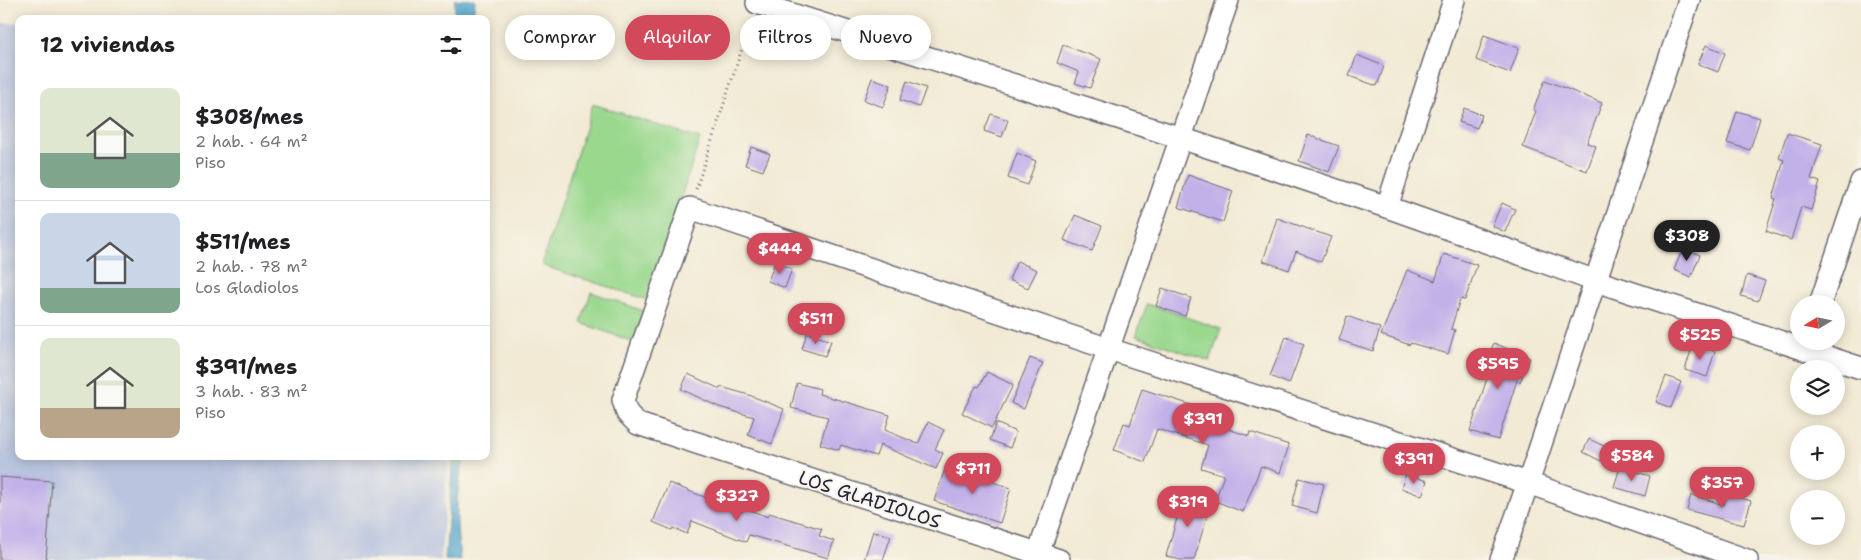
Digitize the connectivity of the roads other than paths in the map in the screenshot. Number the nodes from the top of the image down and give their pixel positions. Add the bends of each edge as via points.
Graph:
1 (1228, 0) edge
2 (1454, 0) edge
3 (1689, 0) edge
4 (757, 3) road end
5 (1181, 138) junction
6 (1861, 182) edge
7 (1387, 207) junction
8 (1596, 281) junction
9 (1823, 295) edge
10 (1790, 340) edge
11 (1109, 349) junction
12 (1819, 350) edge
13 (1861, 368) edge
14 (1528, 483) junction
15 (1037, 557) edge
16 (1059, 560) edge
17 (1501, 560) edge
18 (1747, 560) edge

1 - 5 street
2 - 7 street
3 - 8 street
4 - 5 street
5 - 7 street
5 - 11 street
6 - 9 street
7 - 8 street
8 - 10 street
8 - 14 street
11 - 14 street
11 - 15 street
11 - 15 street, LOS GLADIOLOS via 690,208 623,400 627,413 638,424
12 - 13 street
14 - 17 street
14 - 18 street
15 - 16 street, LOS GLADIOLOS

